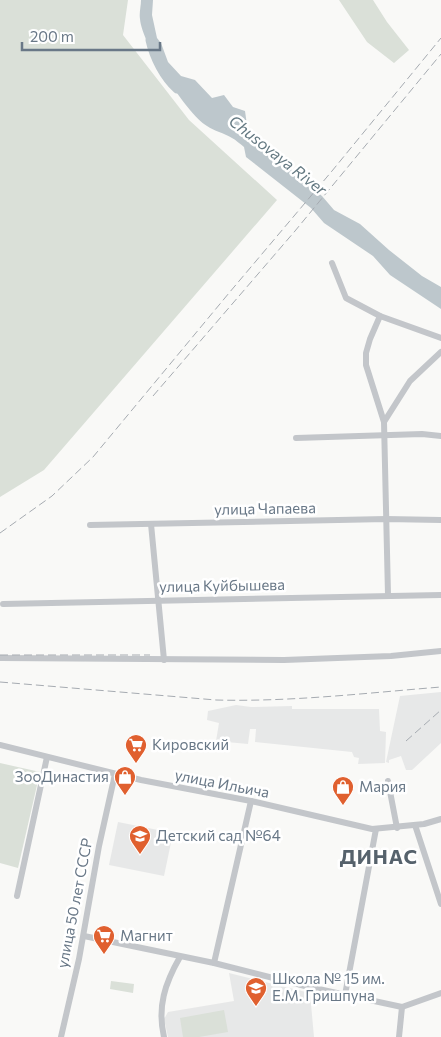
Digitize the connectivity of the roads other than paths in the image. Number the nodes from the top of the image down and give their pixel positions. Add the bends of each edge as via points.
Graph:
1 (332, 263) dead end
2 (380, 316) junction
3 (441, 338) edge
4 (441, 352) edge
5 (384, 422) junction
6 (386, 436) junction
7 (441, 436) edge
8 (296, 438) dead end
9 (386, 519) junction
10 (441, 520) edge
11 (151, 524) junction
12 (90, 525) dead end
13 (441, 595) edge
14 (388, 596) junction
15 (158, 600) junction
16 (4, 604) dead end
17 (441, 651) edge
18 (0, 658) edge
19 (164, 660) junction
20 (0, 745) edge
21 (47, 757) junction
22 (115, 774) junction
23 (388, 781) dead end
24 (251, 802) junction
25 (441, 819) edge
26 (415, 825) junction
27 (397, 828) junction
28 (376, 829) junction
29 (17, 896) dead end
30 (441, 904) edge
31 (84, 936) junction
32 (180, 957) junction
33 (214, 963) junction
34 (441, 993) edge
35 (345, 995) junction
36 (402, 1006) junction
37 (61, 1037) edge
38 (164, 1037) edge
39 (399, 1037) edge

1 - 2 street via 346,298
2 - 3 street
2 - 5 street via 366,353 366,365
4 - 5 street via 410,382
5 - 6 street
6 - 7 street
6 - 8 street
6 - 9 street
9 - 10 street, улица Чапаева
9 - 11 street, улица Чапаева
9 - 14 street
11 - 12 street, улица Чапаева
11 - 15 street
13 - 14 street, улица Куйбышева
14 - 15 street, улица Куйбышева
15 - 16 street, улица Куйбышева
15 - 19 street
17 - 19 street via 325,659
18 - 19 street
20 - 21 street, улица Ильича
21 - 22 street, улица Ильича
21 - 29 street
22 - 24 street, улица Ильича
22 - 31 street, улица 50 лет СССР
23 - 27 street
24 - 28 street, улица Ильича
24 - 33 street
25 - 26 street, улица Ильича
26 - 27 street, улица Ильича
26 - 30 street
27 - 28 street, улица Ильича
28 - 35 street
31 - 32 street
31 - 37 street, улица 50 лет СССР
32 - 33 street
32 - 38 street via 168,978 161,1013
33 - 35 street
34 - 36 street
35 - 36 street
36 - 39 street

